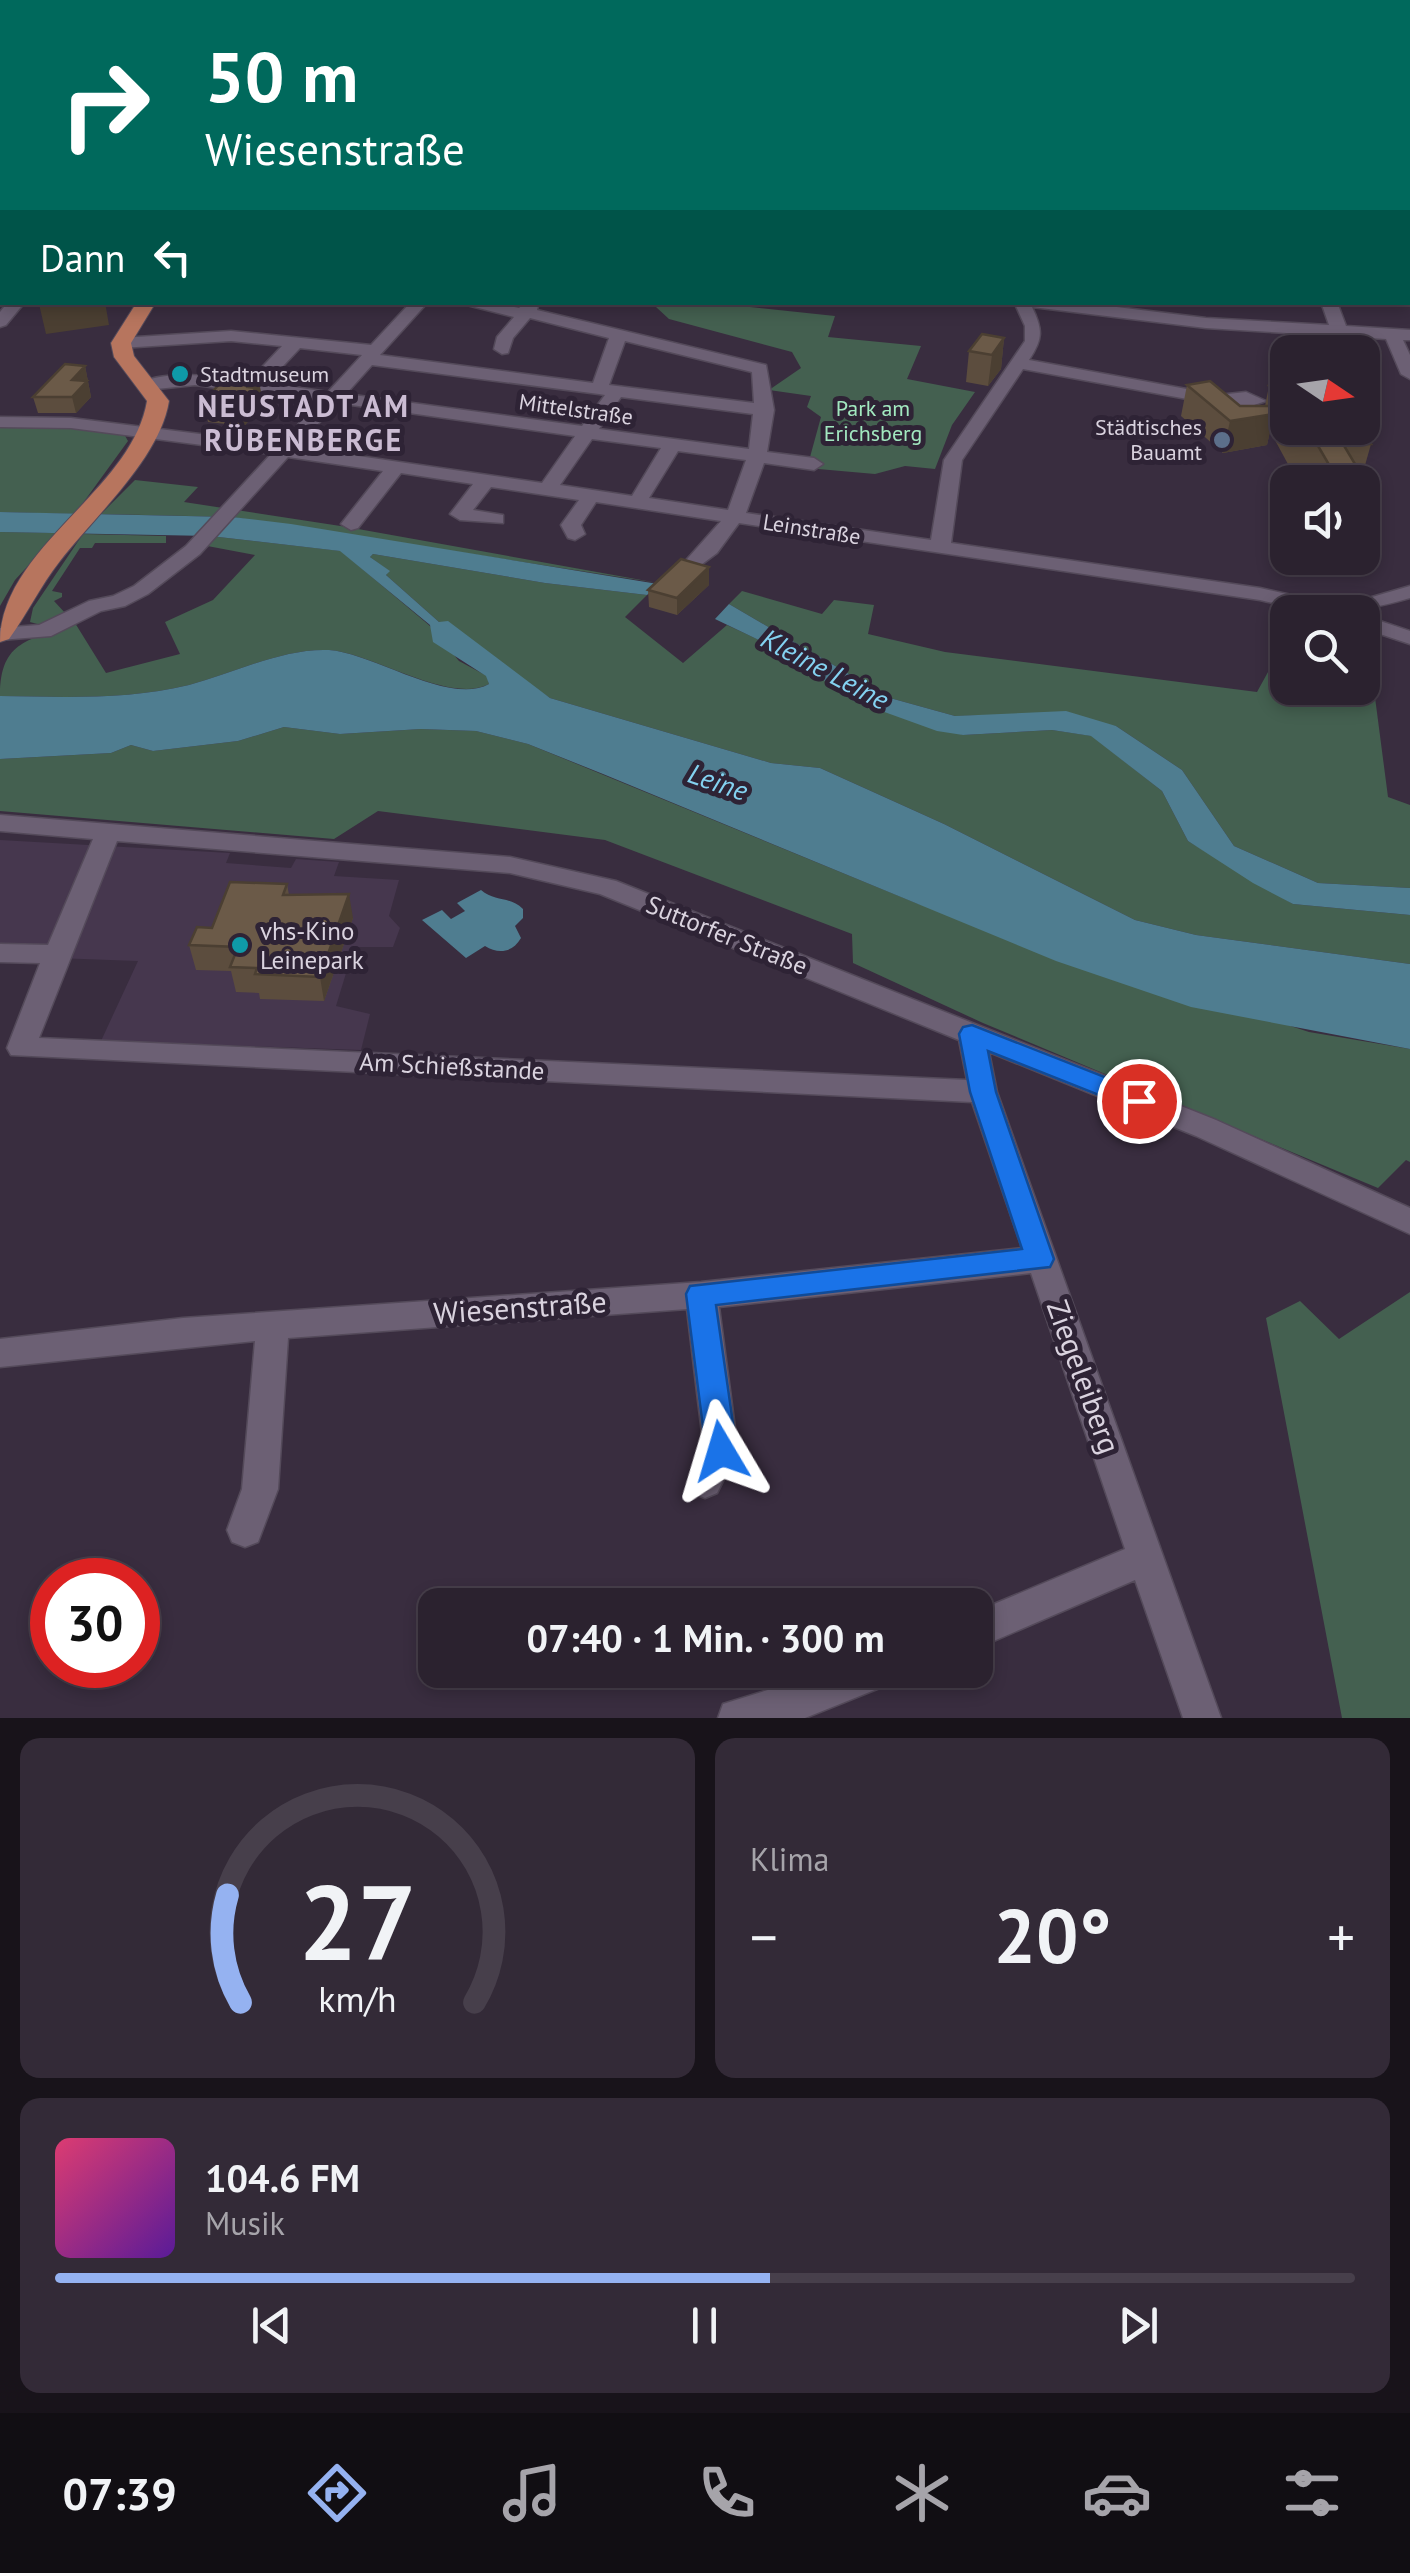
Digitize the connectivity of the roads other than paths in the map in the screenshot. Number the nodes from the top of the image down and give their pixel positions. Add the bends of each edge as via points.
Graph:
1 (145, 305) edge
2 (417, 305) edge
3 (487, 305) edge
4 (570, 305) edge
5 (1023, 305) edge
6 (1057, 305) edge
7 (1218, 305) edge
8 (1330, 305) edge
9 (528, 310) edge
10 (553, 318) junction
11 (1224, 324) junction
12 (1340, 332) junction
13 (619, 334) junction
14 (1401, 335) edge
15 (121, 342) junction
16 (296, 342) junction
17 (502, 349) dead end
18 (372, 355) junction
19 (1021, 364) junction
20 (478, 373) junction
21 (1410, 374) edge
22 (140, 378) junction
23 (245, 385) junction
24 (608, 390) junction
25 (333, 398) junction
26 (1218, 400) edge
27 (764, 410) junction
28 (440, 413) junction
29 (0, 422) edge
30 (151, 431) junction
31 (587, 433) junction
32 (672, 446) junction
33 (284, 451) junction
34 (758, 456) junction
35 (814, 464) dead end
36 (396, 468) junction
37 (485, 480) junction
38 (546, 490) junction
39 (590, 496) junction
40 (638, 503) junction
41 (731, 517) junction
42 (496, 519) dead end
43 (351, 524) dead end
44 (575, 534) dead end
45 (940, 548) junction
46 (690, 567) edge
47 (1401, 595) edge
48 (1270, 596) edge
49 (1380, 614) edge
50 (1380, 627) edge
51 (0, 634) edge
52 (1410, 638) edge
53 (0, 823) edge
54 (108, 833) junction
55 (0, 953) edge
56 (57, 954) junction
57 (972, 1034) junction
58 (983, 1092) junction
59 (1410, 1222) edge
60 (1040, 1259) junction
61 (700, 1294) junction
62 (272, 1328) junction
63 (0, 1353) edge
64 (704, 1482) dead end
65 (245, 1530) dead end
66 (1148, 1557) junction
67 (993, 1623) edge
68 (835, 1688) edge
69 (738, 1718) edge
70 (1202, 1718) edge

1 - 15 main road
2 - 18 street
3 - 9 street
4 - 10 street
5 - 19 street via 1034,335
6 - 11 street
7 - 11 street
8 - 12 street
9 - 10 street
9 - 17 street
10 - 13 street
11 - 12 street
12 - 14 street
13 - 24 street
13 - 27 street via 757,366
14 - 21 street
15 - 16 street via 230,336
15 - 22 main road
16 - 18 street
16 - 23 street
18 - 20 street
18 - 25 street
19 - 26 street
19 - 45 street via 953,460
20 - 24 street
20 - 28 street
22 - 23 street, Mittelstraße
22 - 30 main road via 158,401
23 - 25 street, Mittelstraße
24 - 27 street
24 - 31 street
25 - 28 street, Mittelstraße
25 - 33 street
27 - 34 street
28 - 31 street, Mittelstraße
29 - 30 street, Leinstraße
30 - 33 street, Leinstraße
30 - 51 main road via 22,596
31 - 32 street, Mittelstraße
31 - 38 street
32 - 34 street, Mittelstraße
32 - 40 street
33 - 36 street, Leinstraße
33 - 51 street via 204,540 142,590 42,631
34 - 35 street, Mittelstraße
34 - 41 street
36 - 37 street, Leinstraße
36 - 43 street
37 - 38 street, Leinstraße
37 - 42 street via 460,514
38 - 39 street, Leinstraße
39 - 40 street, Leinstraße
39 - 44 street via 571,525
40 - 41 street, Leinstraße
41 - 45 street, Leinstraße
41 - 46 street via 714,550
45 - 48 street, Leinstraße
47 - 49 street
50 - 52 street
53 - 54 street, Suttorfer Straße
54 - 56 street
54 - 57 street, Suttorfer Straße via 562,874
55 - 56 street
56 - 58 street, Am Schießstande via 21,1048
57 - 58 street, Ziegeleiberg
57 - 59 street, Suttorfer Straße via 1206,1128
58 - 60 street, Ziegeleiberg
60 - 61 street, Wiesenstraße
60 - 66 street, Ziegeleiberg
61 - 62 street, Wiesenstraße
61 - 64 street via 721,1451
62 - 63 street, Wiesenstraße
62 - 65 street via 260,1489
66 - 67 street
66 - 70 street, Ziegeleiberg
68 - 69 street

